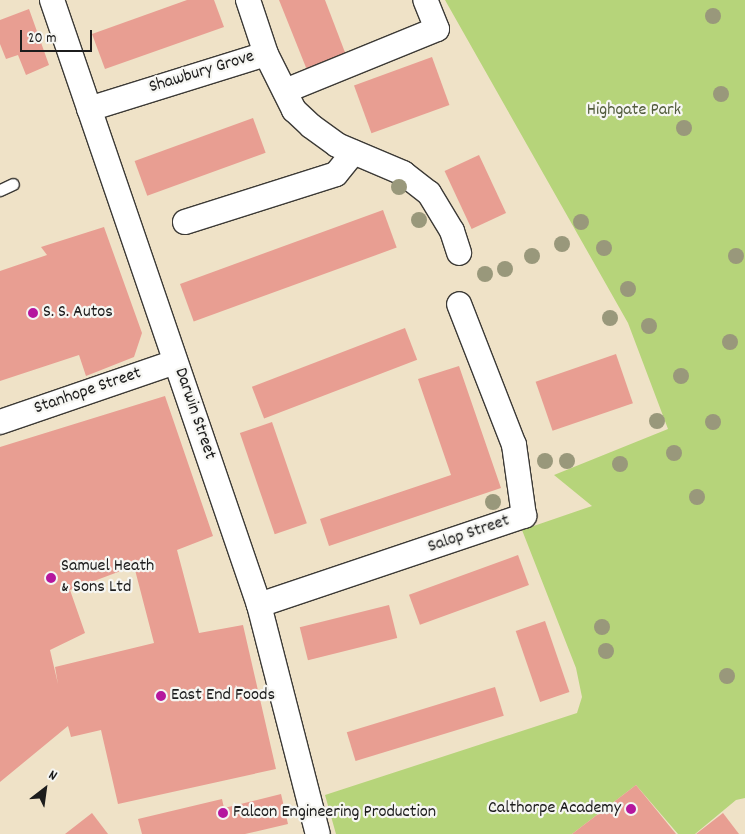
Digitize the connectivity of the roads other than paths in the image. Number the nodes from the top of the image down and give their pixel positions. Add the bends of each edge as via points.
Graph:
1 (52, 0) edge
2 (248, 0) edge
3 (425, 0) edge
4 (266, 54) junction
5 (285, 91) junction
6 (89, 109) junction
7 (354, 152) junction
8 (13, 184) dead end
9 (0, 190) edge
10 (185, 222) dead end
11 (459, 253) dead end
12 (459, 304) dead end
13 (176, 362) junction
14 (0, 422) edge
15 (259, 605) junction
16 (318, 834) edge

1 - 6 street, Darwin Street
2 - 4 street
3 - 5 street via 437,29
4 - 5 street, Shawbury Grove
4 - 6 street, Shawbury Grove
5 - 7 street, Shawbury Grove via 294,110 311,126
6 - 13 street, Darwin Street
7 - 10 street via 336,174
7 - 11 street, Shawbury Grove via 403,172 429,193 452,231
8 - 9 lane
12 - 15 street, Salop Street via 514,445 524,516
13 - 14 street, Stanhope Street
13 - 15 street, Darwin Street
15 - 16 street, Darwin Street

